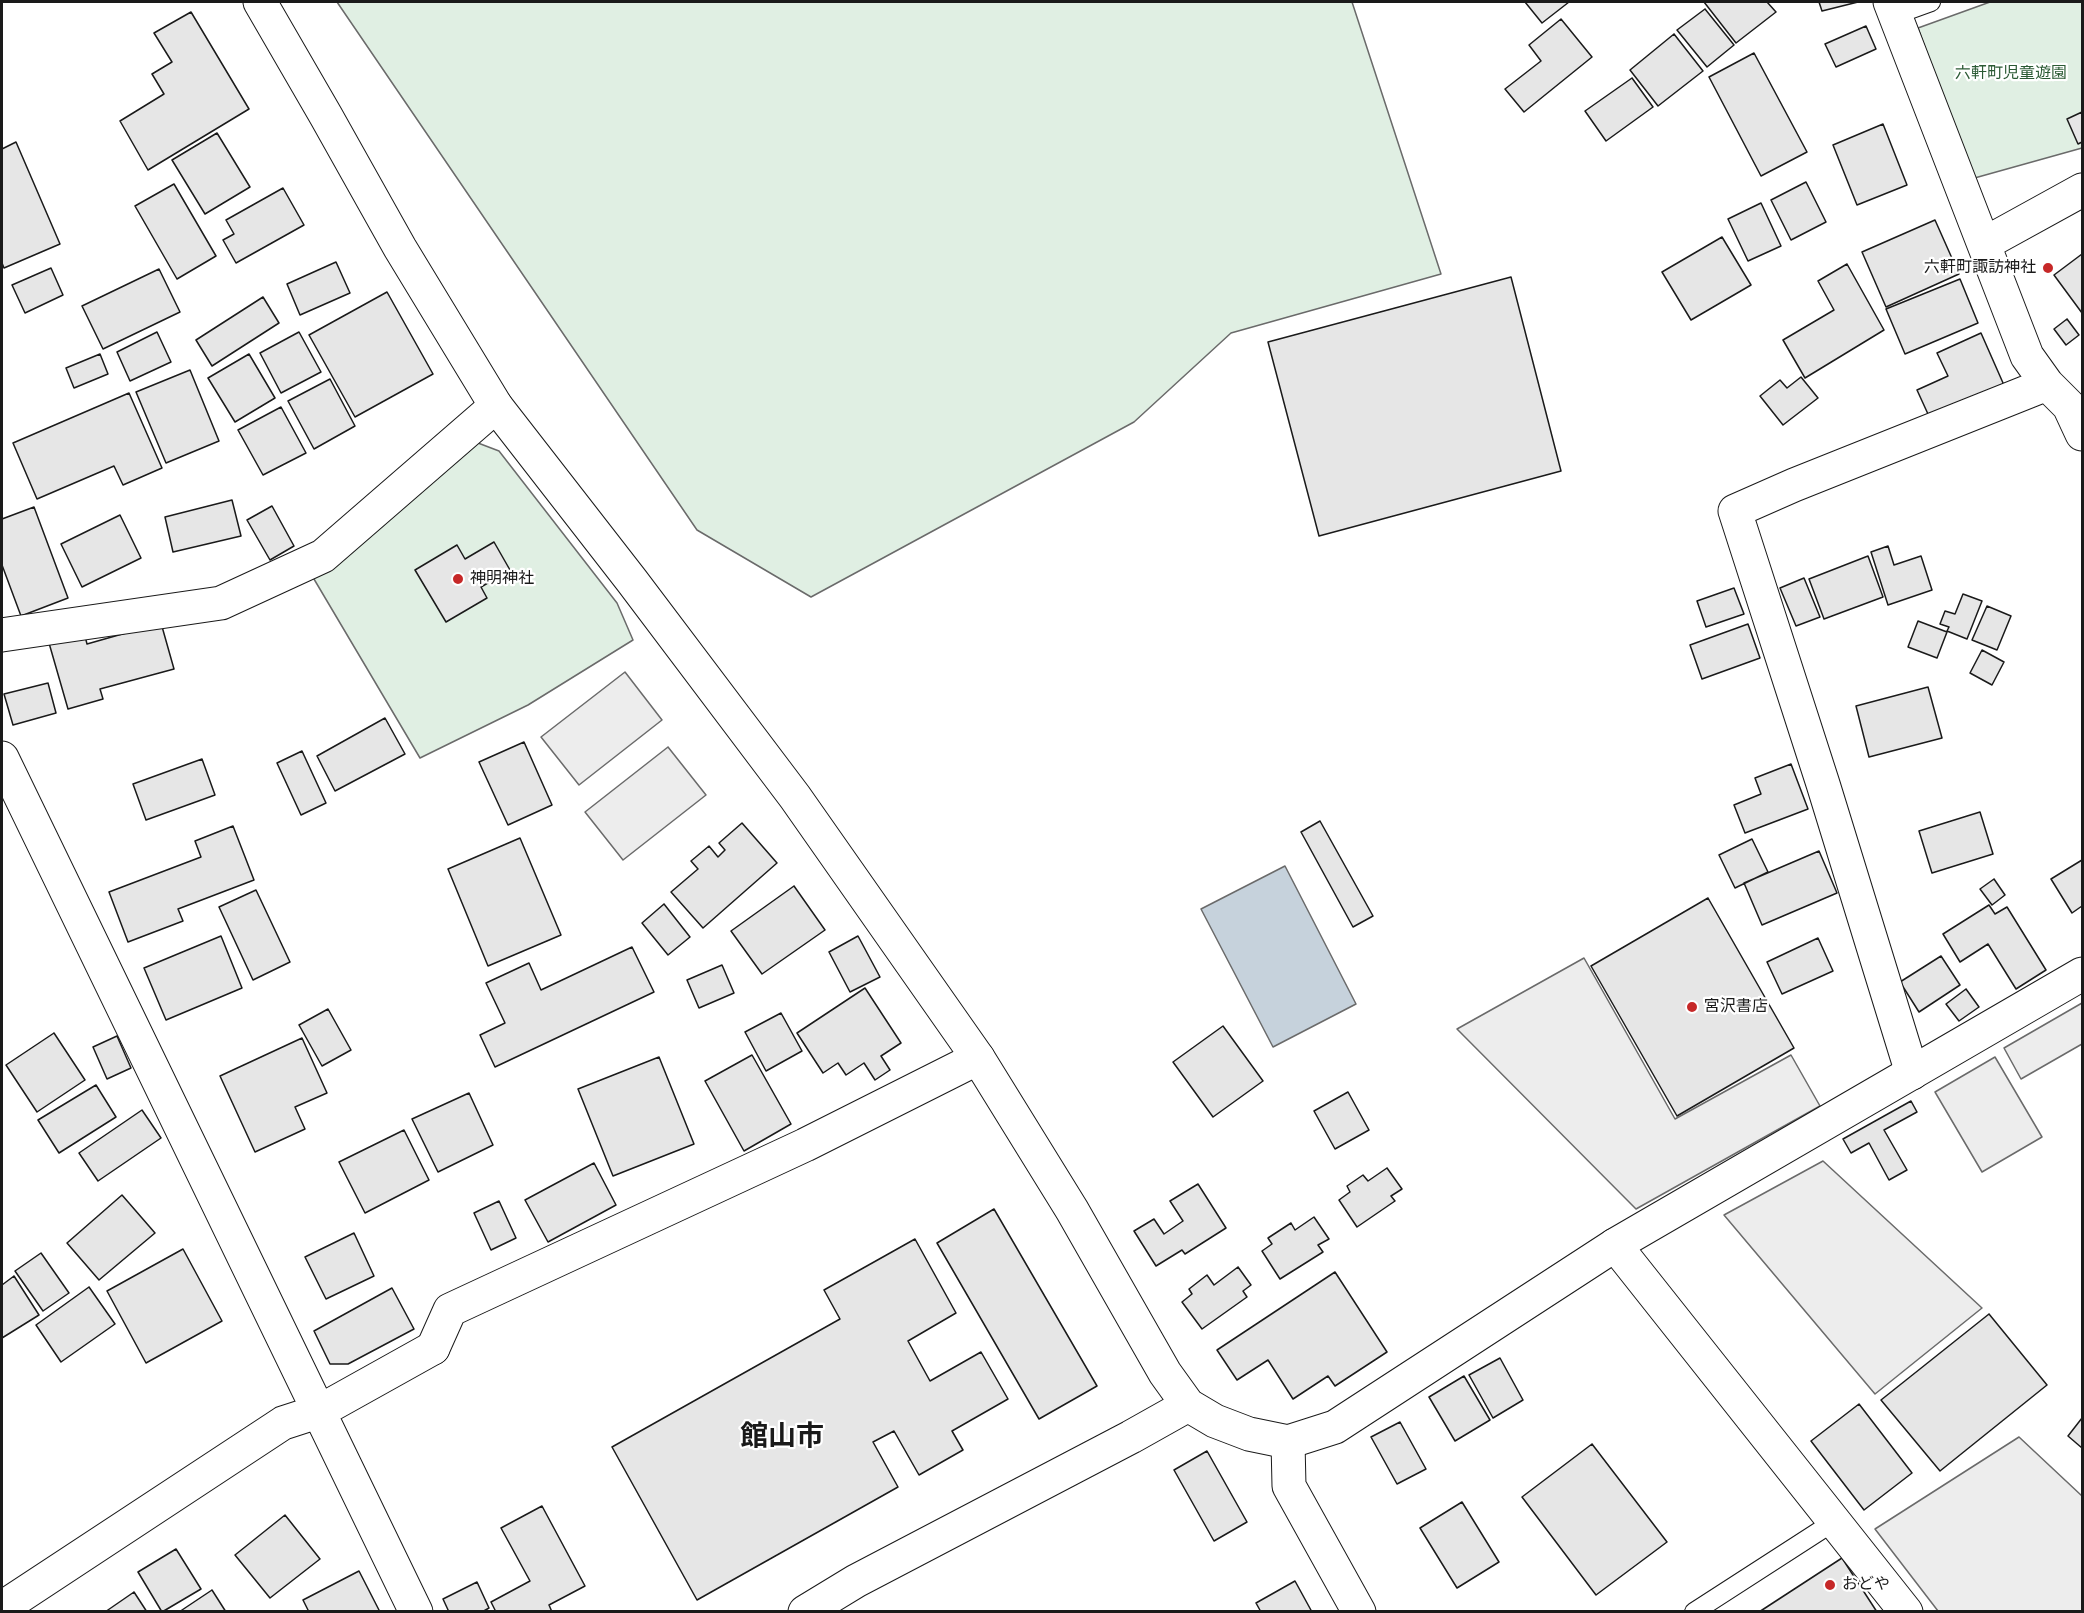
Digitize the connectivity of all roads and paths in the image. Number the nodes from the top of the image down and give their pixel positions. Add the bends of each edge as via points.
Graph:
1 (260, 2) edge
2 (1931, 2) edge
3 (1892, 8) edge
4 (2082, 190) edge
5 (1984, 244) junction
6 (2047, 384) junction
7 (496, 406) junction
8 (2082, 434) edge
9 (2, 635) edge
10 (2, 758) edge
11 (2082, 974) edge
12 (978, 1058) junction
13 (1912, 1073) junction
14 (1615, 1245) junction
15 (1188, 1405) junction
16 (320, 1411) junction
17 (1288, 1442) junction
18 (1835, 1521) junction
19 (4, 1602) edge
20 (416, 1611) edge
21 (805, 1611) edge
22 (1359, 1611) edge
23 (1694, 1611) edge
24 (1906, 1611) edge

1 - 7 street via 400,248
2 - 3 lane
3 - 5 street
4 - 5 street
5 - 6 street via 2027,356
6 - 8 street via 2069,406
6 - 13 street via 1735,511
7 - 9 street via 313,561 221,603
7 - 12 street via 795,797
10 - 16 street
11 - 13 street
12 - 15 street via 1072,1210 1165,1373
12 - 16 street via 745,1174 450,1310 433,1348
13 - 14 street
14 - 17 street via 1335,1427
14 - 18 street
15 - 17 street via 1249,1434
15 - 21 street
16 - 19 street via 283,1423
16 - 20 street
17 - 22 street via 1289,1486
18 - 23 lane
18 - 24 street

